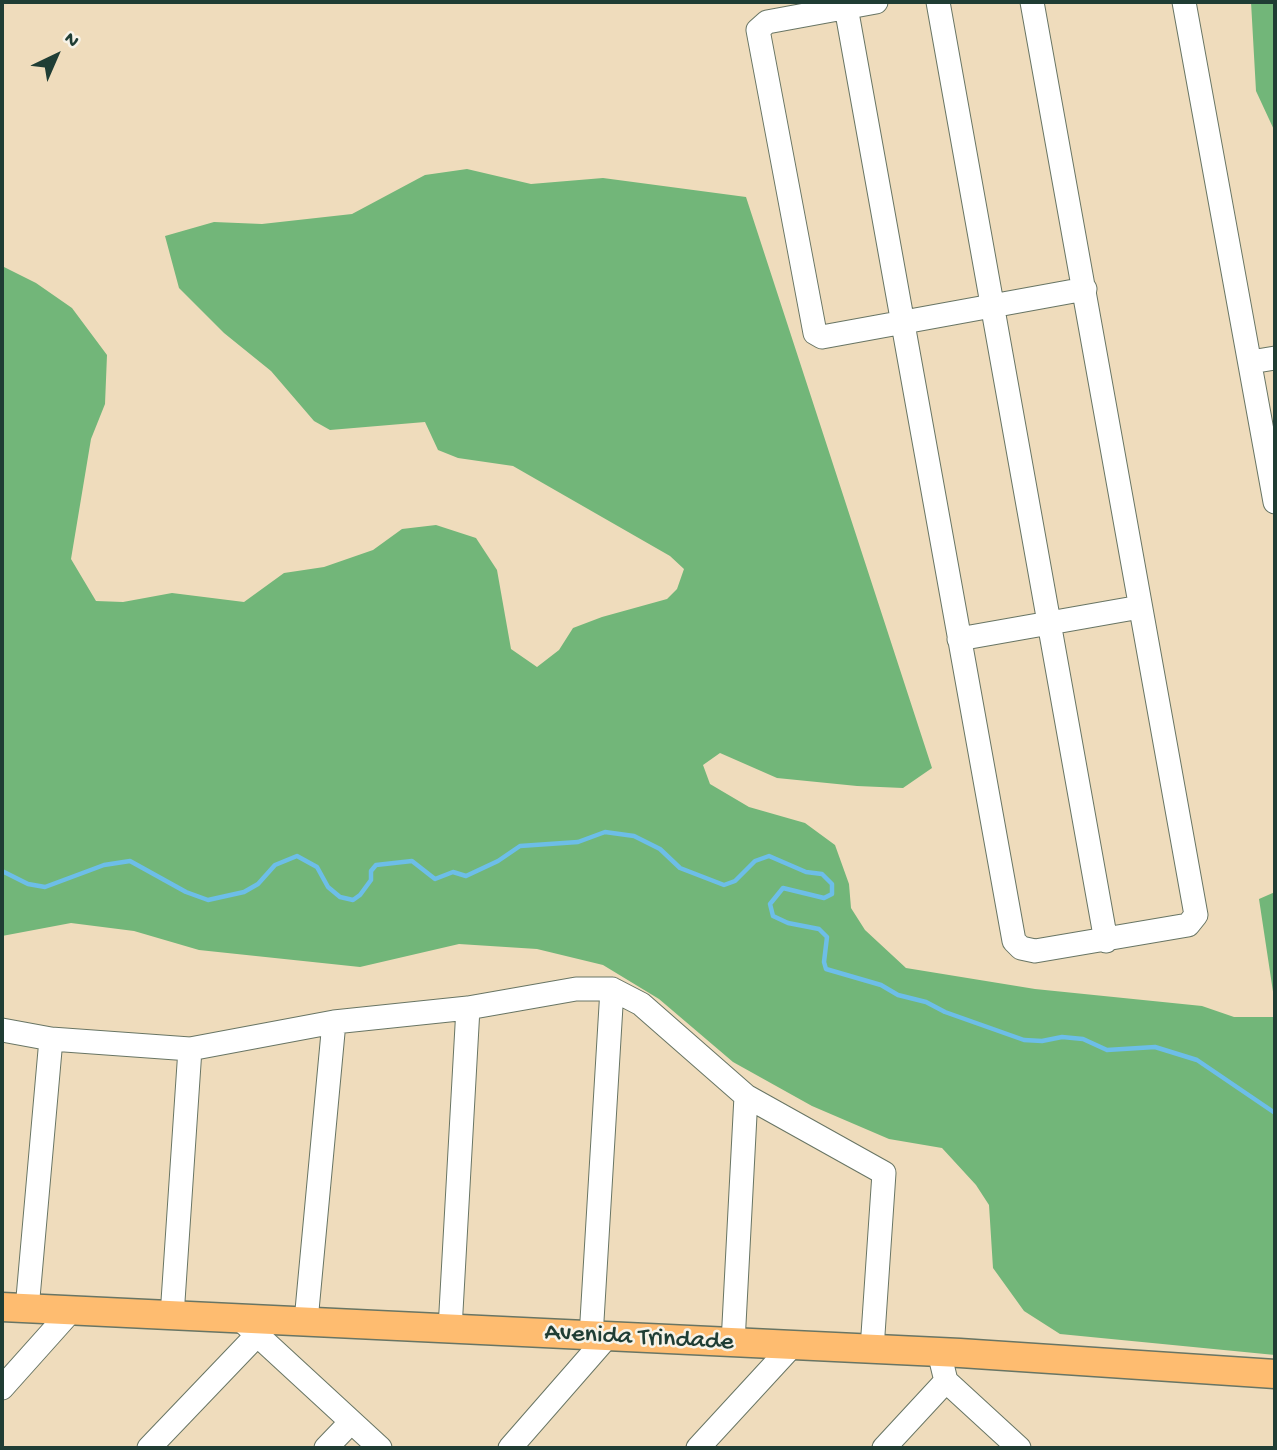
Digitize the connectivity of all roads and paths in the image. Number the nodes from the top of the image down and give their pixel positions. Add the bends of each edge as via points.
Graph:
1 (876, 2) edge
2 (938, 2) edge
3 (1032, 2) edge
4 (1184, 2) edge
5 (846, 7) junction
6 (1085, 289) junction
7 (992, 305) junction
8 (902, 322) junction
9 (1275, 358) edge
10 (1251, 362) junction
11 (1275, 502) edge
12 (1140, 607) junction
13 (1049, 623) junction
14 (959, 639) junction
15 (1106, 941) junction
16 (612, 989) junction
17 (468, 1008) junction
18 (334, 1022) junction
19 (2, 1030) edge
20 (51, 1039) junction
21 (190, 1048) junction
22 (746, 1096) junction
23 (14, 1308) edge
24 (70, 1312) junction
25 (172, 1316) junction
26 (306, 1321) junction
27 (248, 1327) junction
28 (450, 1329) junction
29 (599, 1337) junction
30 (733, 1343) junction
31 (791, 1347) junction
32 (873, 1349) junction
33 (939, 1352) junction
34 (1275, 1374) edge
35 (947, 1381) junction
36 (2, 1388) edge
37 (351, 1422) junction
38 (149, 1448) edge
39 (326, 1448) edge
40 (380, 1448) edge
41 (510, 1448) edge
42 (698, 1448) edge
43 (884, 1448) edge
44 (1019, 1448) edge

1 - 5 street
2 - 7 street
3 - 6 street
4 - 10 street
5 - 8 street
5 - 8 street via 767,22 758,34 815,332 822,337
6 - 7 street
6 - 12 street
7 - 8 street
7 - 13 street
8 - 14 street
9 - 10 street
10 - 11 street
12 - 13 street
12 - 15 street via 1196,915 1188,925
13 - 14 street
13 - 15 street
14 - 15 street via 1014,941 1035,951
16 - 17 street via 576,989
16 - 22 street via 640,1004
16 - 29 street
17 - 18 street
17 - 28 street
18 - 21 street
18 - 26 street
19 - 20 street
20 - 21 street
20 - 23 street
21 - 25 street
22 - 30 street
22 - 32 street via 884,1173
23 - 24 main road, Avenida Trindade
24 - 25 main road, Avenida Trindade
24 - 36 street
25 - 27 main road, Avenida Trindade
26 - 27 main road, Avenida Trindade
26 - 28 main road, Avenida Trindade
27 - 37 street
27 - 38 street
28 - 29 main road, Avenida Trindade
29 - 30 main road, Avenida Trindade
29 - 41 street
30 - 31 main road, Avenida Trindade
31 - 32 main road, Avenida Trindade
31 - 42 street
32 - 33 main road, Avenida Trindade
33 - 34 main road, Avenida Trindade
33 - 35 street
35 - 43 street
35 - 44 street
37 - 39 street
37 - 40 street

